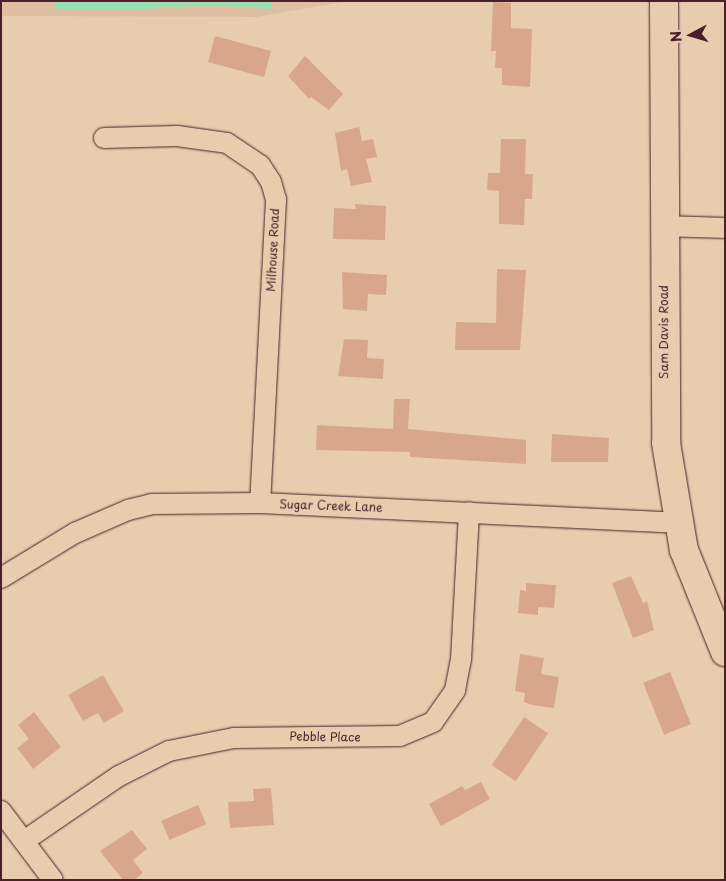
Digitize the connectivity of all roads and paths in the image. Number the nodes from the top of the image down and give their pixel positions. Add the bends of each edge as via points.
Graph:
1 (664, 1) edge
2 (104, 138) dead end
3 (664, 226) junction
4 (725, 228) edge
5 (260, 503) junction
6 (469, 512) junction
7 (678, 523) junction
8 (1, 578) edge
9 (725, 652) edge
10 (1, 811) edge
11 (24, 841) junction
12 (53, 880) edge

1 - 3 street, Sam Davis Road
2 - 5 street, Milhouse Road via 177,136 227,143 260,165 271,182 276,200
3 - 4 street
3 - 7 street, Sam Davis Road via 664,389 669,472
5 - 6 street, Sugar Creek Lane
5 - 8 street, Sugar Creek Lane via 161,504 128,510 42,550
6 - 7 street, Sugar Creek Lane
6 - 11 street, Pebble Place via 456,690 433,722 400,736 242,737 168,751 119,776
7 - 9 street, Sam Davis Road via 695,583
10 - 11 street
11 - 12 street

